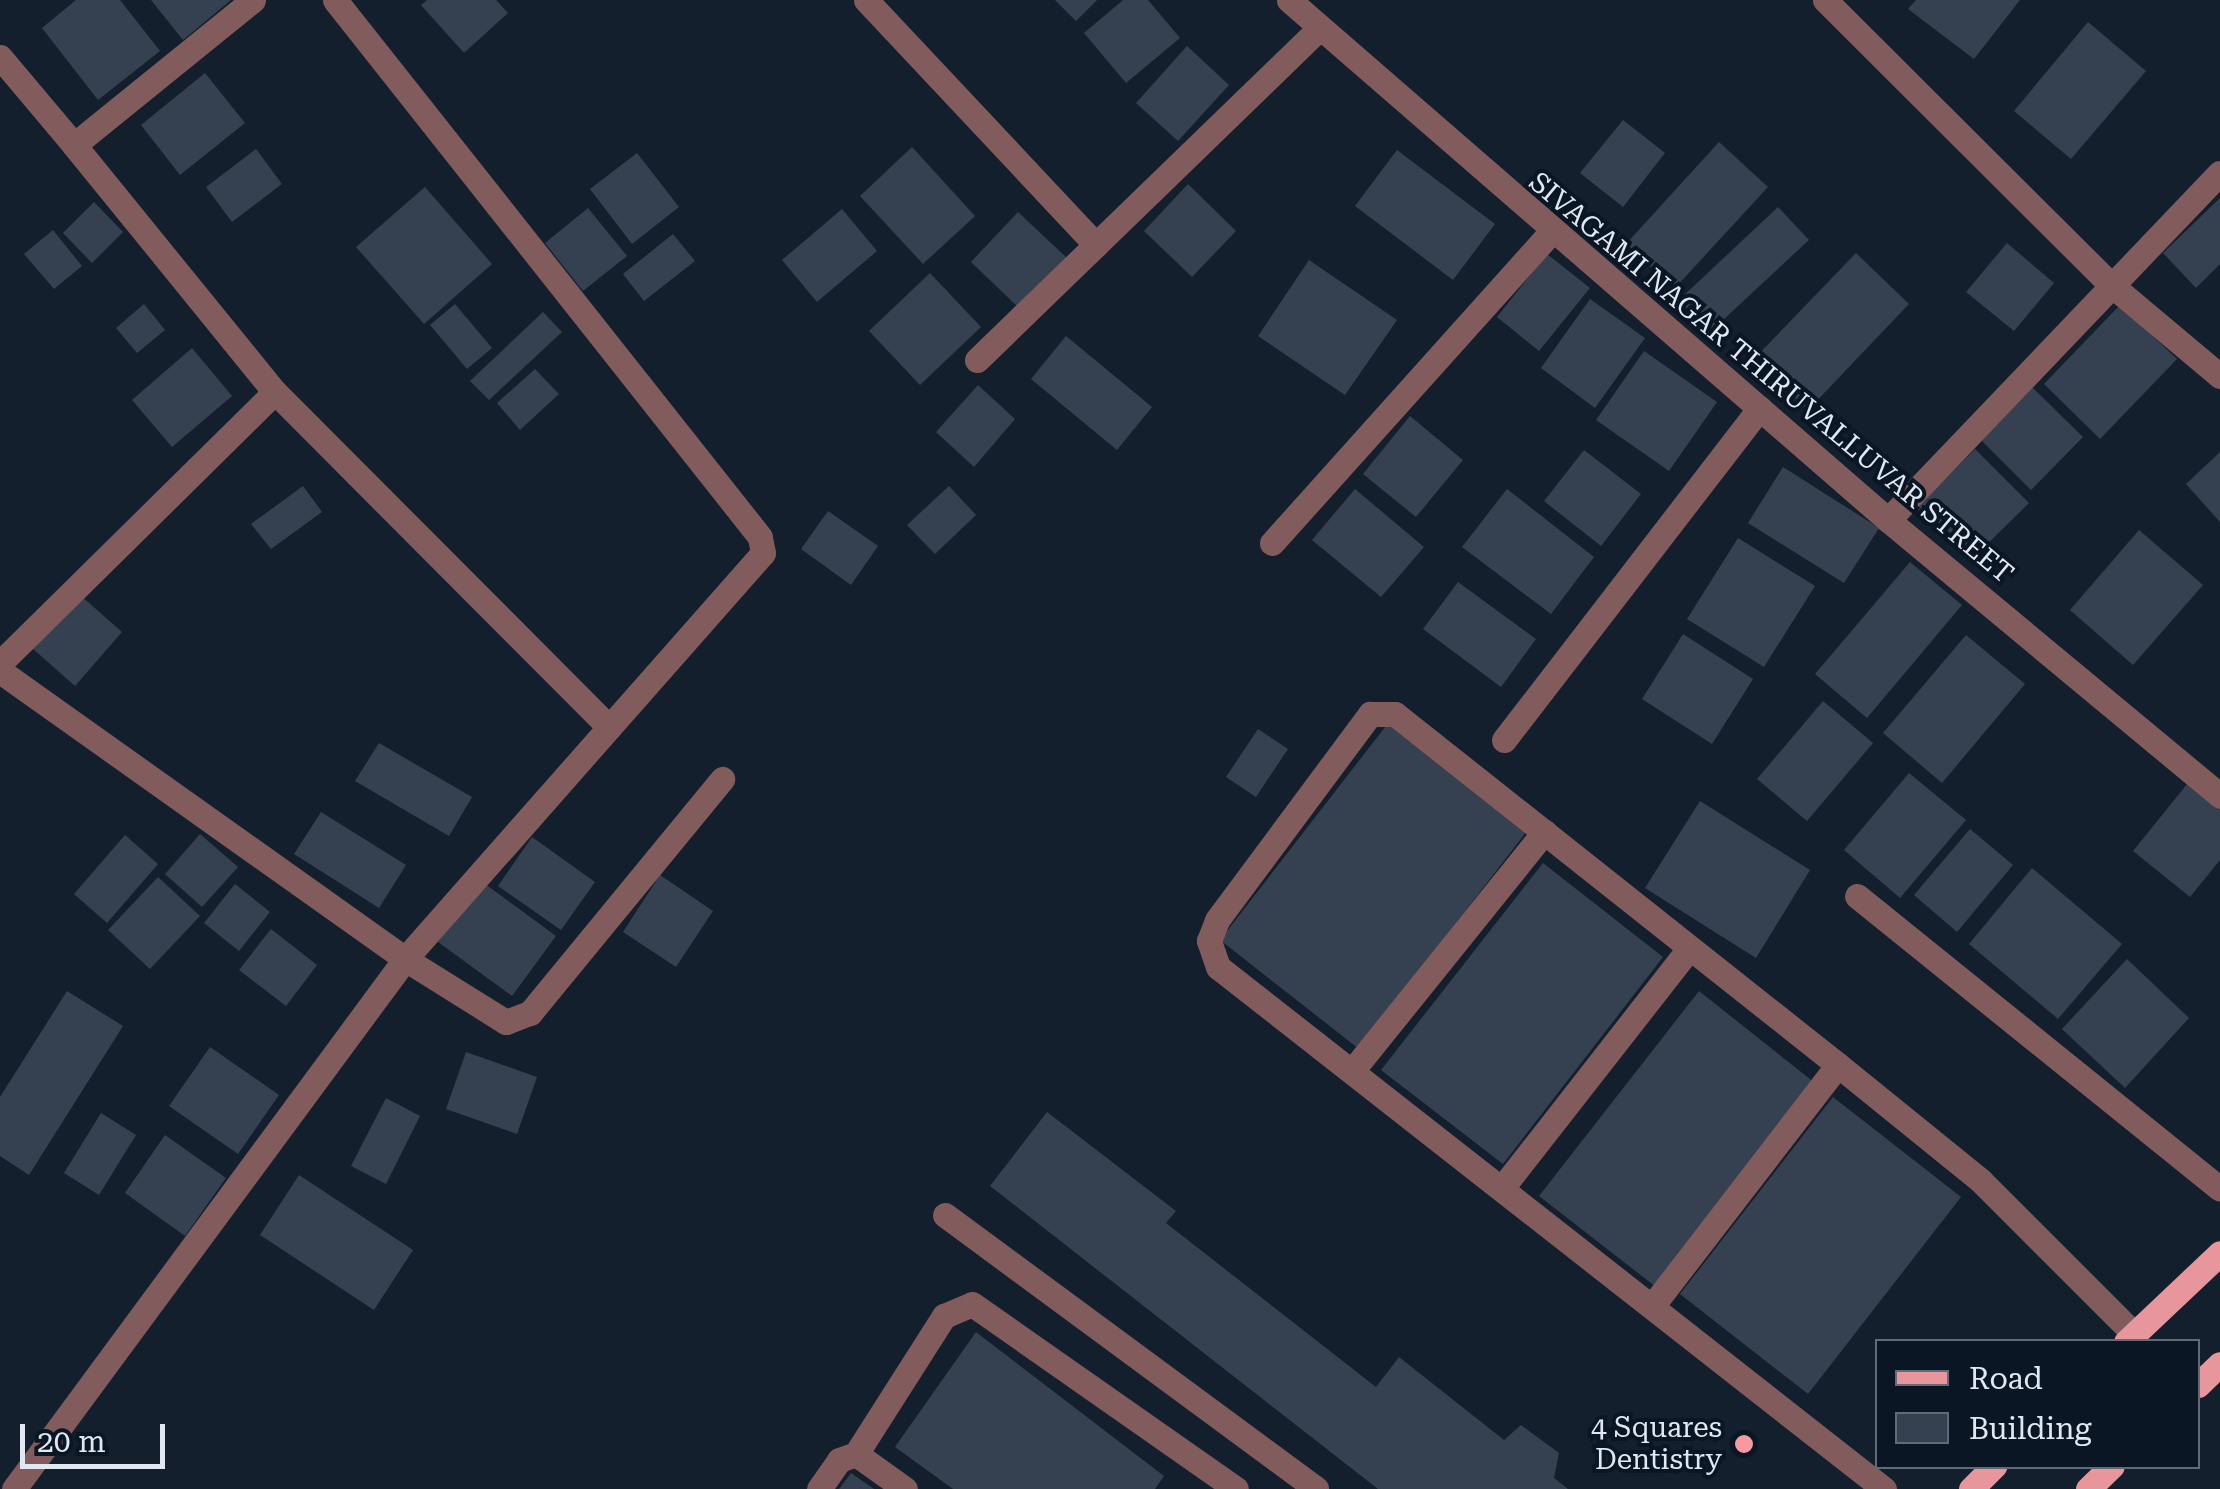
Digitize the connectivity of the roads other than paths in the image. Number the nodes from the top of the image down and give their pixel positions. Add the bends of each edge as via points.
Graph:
1 (253, 0) edge
2 (335, 0) edge
3 (866, 0) edge
4 (1289, 0) edge
5 (1826, 0) edge
6 (1318, 30) junction
7 (0, 57) edge
8 (74, 145) junction
9 (2220, 173) edge
10 (1552, 231) junction
11 (1096, 245) junction
12 (2109, 283) junction
13 (977, 360) dead end
14 (2220, 376) edge
15 (275, 392) junction
16 (1760, 408) junction
17 (1888, 520) junction
18 (1272, 542) dead end
19 (0, 663) edge
20 (0, 672) edge
21 (609, 726) junction
22 (1504, 740) dead end
23 (722, 779) dead end
24 (2220, 796) edge
25 (1544, 832) junction
26 (1857, 896) dead end
27 (1689, 949) junction
28 (405, 959) junction
29 (1838, 1065) junction
30 (1352, 1071) junction
31 (1502, 1188) junction
32 (2220, 1190) edge
33 (945, 1215) dead end
34 (2220, 1252) edge
35 (1653, 1305) junction
36 (2130, 1338) edge
37 (2220, 1364) edge
38 (2200, 1383) edge
39 (856, 1454) junction
40 (1991, 1469) edge
41 (2109, 1469) edge
42 (1206, 1480) edge
43 (14, 1489) edge
44 (819, 1489) edge
45 (905, 1489) edge
46 (1236, 1489) edge
47 (1316, 1489) edge
48 (1884, 1489) edge
49 (1971, 1489) edge
50 (2088, 1489) edge

1 - 8 street
2 - 21 street via 764,545 758,561
3 - 11 street
4 - 6 street, SIVAGAMI NAGAR THIRUVALLUVAR STREET
5 - 12 street
6 - 10 street, SIVAGAMI NAGAR THIRUVALLUVAR STREET
6 - 11 street
7 - 8 street
8 - 15 street
9 - 12 street
10 - 16 street, SIVAGAMI NAGAR THIRUVALLUVAR STREET
10 - 18 street
11 - 13 street
12 - 14 street
12 - 17 street
15 - 19 street
15 - 21 street
16 - 17 street, SIVAGAMI NAGAR THIRUVALLUVAR STREET
16 - 22 street
17 - 24 street, SIVAGAMI NAGAR THIRUVALLUVAR STREET
20 - 28 street
21 - 28 street
23 - 28 street via 518,1021 493,1019
25 - 27 street
25 - 30 street
25 - 30 street via 1394,714 1370,714 1217,920 1209,941 1218,968
26 - 32 street
27 - 29 street
27 - 31 street
28 - 43 street
29 - 35 street
29 - 36 street via 1981,1181
30 - 31 street
31 - 35 street
33 - 47 street
34 - 36 main road
35 - 48 street
37 - 38 main road
39 - 42 street via 944,1316 972,1304
39 - 44 street via 839,1460
39 - 45 street
40 - 49 main road
41 - 50 main road
42 - 46 street

